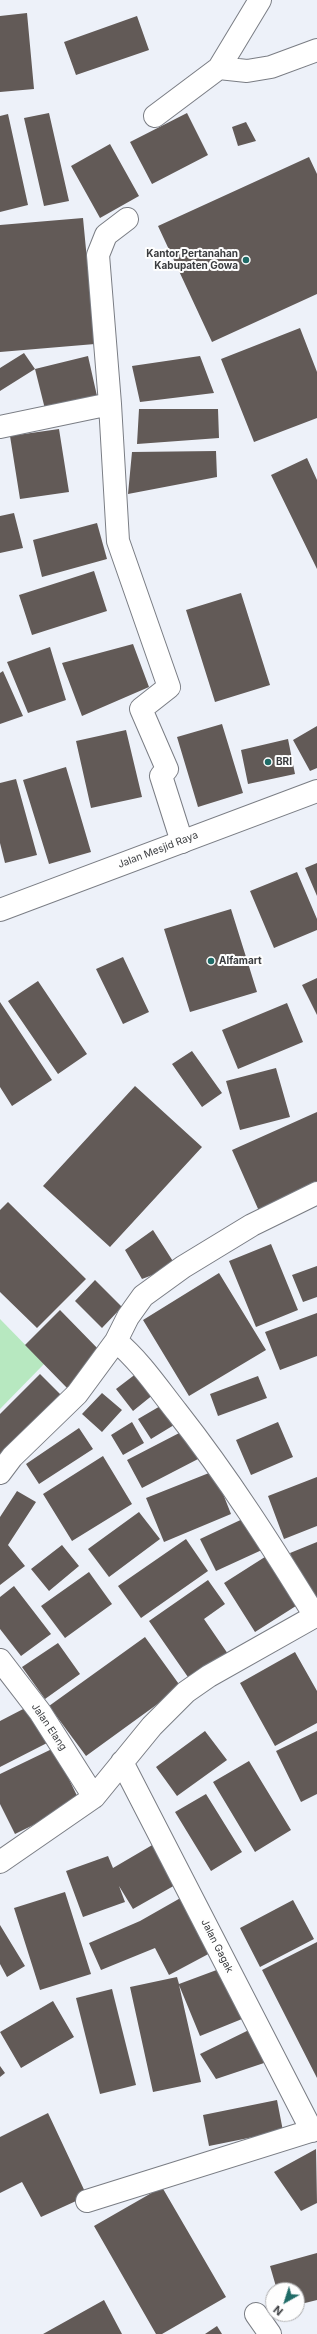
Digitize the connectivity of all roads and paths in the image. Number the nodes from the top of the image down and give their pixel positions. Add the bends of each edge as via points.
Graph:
1 (260, 0) edge
2 (317, 50) edge
3 (219, 68) junction
4 (155, 116) dead end
5 (128, 220) dead end
6 (110, 404) junction
7 (0, 427) edge
8 (317, 791) edge
9 (182, 842) junction
10 (0, 910) edge
11 (317, 1193) edge
12 (116, 1341) junction
13 (0, 1473) edge
14 (316, 1615) edge
15 (0, 1660) edge
16 (122, 1762) junction
17 (94, 1797) junction
18 (0, 1862) edge
19 (315, 2130) edge
20 (87, 2201) dead end
21 (256, 2314) dead end
22 (270, 2334) edge

1 - 3 street
2 - 3 street via 247,71
3 - 4 street
5 - 6 street via 106,234 98,255
6 - 7 street
6 - 9 street via 118,541 169,687 141,709 167,769 161,776
8 - 9 street, Jalan Mesjid Raya
9 - 10 street, Jalan Mesjid Raya
11 - 12 street via 252,1225 177,1271 143,1296
12 - 13 street via 77,1394 12,1457
12 - 14 street via 132,1354 206,1450 264,1533
14 - 16 street via 209,1676 186,1692 152,1726
15 - 17 street, Jalan Elang via 40,1712
16 - 17 street
16 - 19 street, Jalan Gagak
17 - 18 street
19 - 20 street, Jalan Gagak
21 - 22 street

